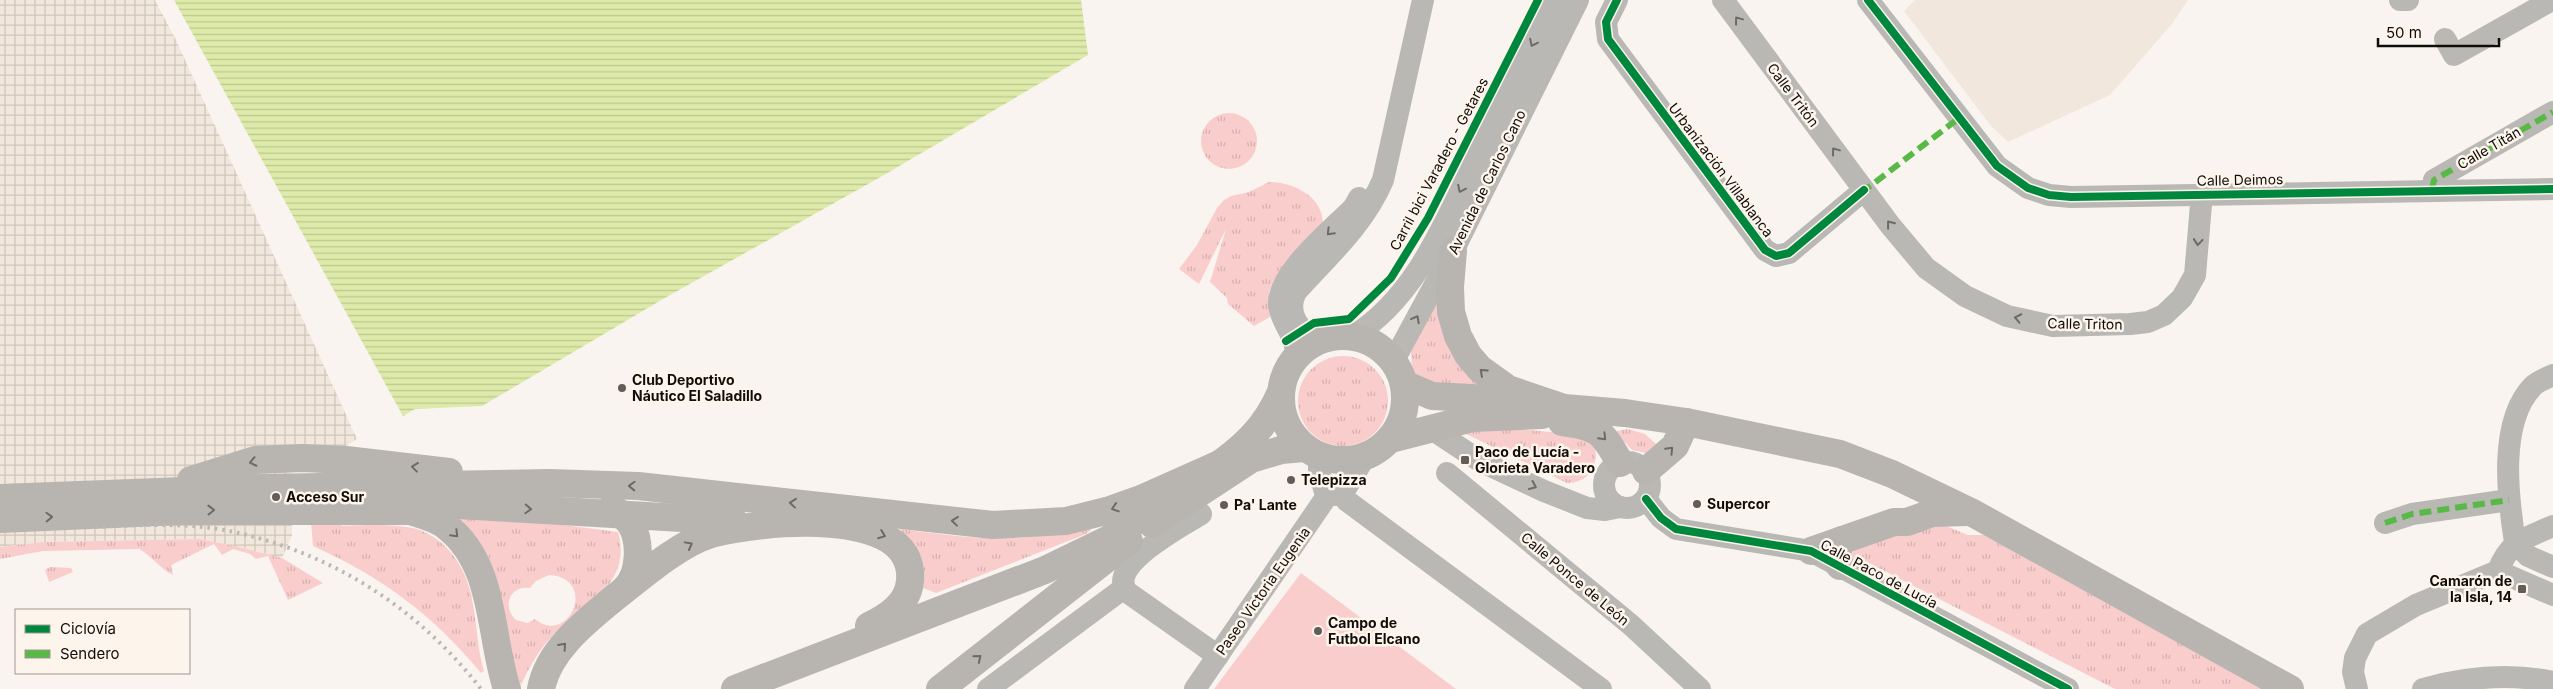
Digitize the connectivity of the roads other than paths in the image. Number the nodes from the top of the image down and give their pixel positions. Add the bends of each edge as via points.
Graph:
1 (1423, 0) edge
2 (1555, 0) edge
3 (1578, 0) edge
4 (1617, 0) edge
5 (1723, 0) edge
6 (2400, 0) edge
7 (2408, 0) edge
8 (2552, 0) edge
9 (1879, 4) edge
10 (2445, 39) dead end
11 (2553, 112) edge
12 (2432, 189) junction
13 (2553, 189) edge
14 (1864, 190) junction
15 (2202, 193) junction
16 (1453, 251) junction
17 (1352, 336) junction
18 (1307, 349) junction
19 (1399, 373) junction
20 (2553, 375) edge
21 (1280, 394) junction
22 (1550, 408) junction
23 (1686, 422) junction
24 (1430, 428) junction
25 (1391, 439) junction
26 (1312, 452) junction
27 (1365, 457) junction
28 (346, 460) junction
29 (1224, 462) junction
30 (1620, 463) junction
31 (1646, 471) junction
32 (1447, 473) dead end
33 (1892, 474) junction
34 (550, 484) junction
35 (452, 486) junction
36 (308, 487) junction
37 (157, 491) junction
38 (1335, 493) junction
39 (0, 498) edge
40 (2509, 500) junction
41 (1632, 505) junction
42 (410, 511) junction
43 (1971, 512) junction
44 (1201, 514) dead end
45 (622, 515) junction
46 (0, 519) edge
47 (1894, 522) junction
48 (781, 523) junction
49 (2384, 523) dead end
50 (2553, 526) edge
51 (1137, 534) junction
52 (2515, 542) junction
53 (1810, 551) joint
54 (1841, 553) junction
55 (2553, 567) edge
56 (2498, 571) junction
57 (1124, 588) junction
58 (620, 594) junction
59 (2553, 595) edge
60 (1218, 656) junction
61 (785, 670) junction
62 (2553, 682) edge
63 (507, 689) edge
64 (541, 689) edge
65 (735, 689) edge
66 (757, 689) edge
67 (940, 689) edge
68 (988, 689) edge
69 (1195, 689) edge
70 (1601, 689) edge
71 (1700, 689) edge
72 (2068, 689) edge
73 (2290, 689) edge
74 (2357, 689) edge
75 (2423, 689) edge

1 - 18 street via 1395,114 1383,180 1373,204 1349,236 1291,300 1293,315 1308,336
2 -> 17 street, Avenida de Carlos Cano via 1420,266 1394,302 1366,328
3 - 16 street, Avenida de Carlos Cano
4 - 14 street, Urbanización Villablanca via 1606,22 1608,39 1770,254 1782,256 1789,253
14 -> 5 street, Calle Tritón
6 - 7 street
8 - 10 street via 2454,55
9 - 15 street, Calle Deimos via 1997,166 2028,188 2049,195 2071,197
11 - 12 street, Calle Titán via 2434,180
12 - 13 street, Calle Deimos
12 - 15 street, Calle Deimos
15 -> 14 street, Calle Triton via 2195,275 2182,298 2164,315 2148,322 2130,324 2053,326 2008,316 1957,291 1926,268
19 -> 16 street, Avenida de Carlos Cano
22 -> 16 highway via 1494,381 1468,354 1458,336 1451,312
17 - 18 highway via 1341,336
17 - 19 highway via 1376,345
18 - 21 highway via 1283,380
19 - 22 highway via 1432,396
19 - 25 highway via 1404,413
20 - 40 street via 2534,384 2512,428
21 - 26 highway via 1286,424
21 - 29 highway via 1262,428
22 - 23 highway via 1625,413
22 - 24 highway via 1473,418
22 -> 30 highway via 1552,421 1594,428 1604,437
31 -> 23 highway via 1675,446
23 - 33 highway via 1840,454
24 - 25 highway
24 -> 41 street via 1480,461 1586,508 1605,510
25 - 27 highway
26 - 27 highway via 1342,461
26 - 38 street via 1321,481
26 - 51 highway via 1281,450 1252,459
27 - 38 street, Paseo Victoria Eugenia
34 -> 28 highway
28 - 36 highway
28 -> 37 highway via 255,460
29 -> 34 highway via 1110,510 1066,521 993,525 638,486
29 - 61 highway via 1109,539 1053,566
30 - 31 street via 1634,463
30 - 41 street via 1609,471 1604,485 1609,499
31 - 41 street via 1651,485
32 - 71 street, Calle Ponce de León via 1631,625
33 - 43 highway
33 - 47 highway via 1907,492 1907,503
34 - 35 highway via 467,483
35 - 36 highway
35 - 45 highway via 468,490 576,492
36 - 37 highway
37 - 39 highway
38 - 60 street, Paseo Victoria Eugenia
38 - 70 street
40 - 49 street via 2412,514
40 - 52 street
41 - 53 street, Calle Paco de Lucía via 1642,522 1657,530 1671,532 1676,529
42 -> 45 highway via 425,504
46 -> 42 highway via 181,511
42 -> 63 highway via 445,525 472,555 484,583 498,662
43 - 47 highway via 1932,513 1907,522
43 - 73 highway
44 - 57 street via 1130,563 1123,576
45 - 48 highway
45 - 58 highway via 632,527 637,557 634,578
47 - 54 highway
58 -> 48 highway via 665,559 708,535
48 -> 61 highway via 843,525 891,539 902,550 909,566 910,581 894,613 814,650
50 - 52 street
51 - 66 highway via 1042,578
67 -> 51 highway
52 - 55 street via 2528,556
52 - 56 street via 2503,557
53 - 54 highway
54 - 72 street, Calle Paco de Lucía
56 - 59 street
56 - 74 street via 2416,604 2367,634 2355,658 2353,672
57 - 60 street
57 - 68 street
64 -> 58 highway via 556,653 581,626
60 - 69 street, Paseo Victoria Eugenia
61 - 65 highway
62 - 75 street via 2491,677

